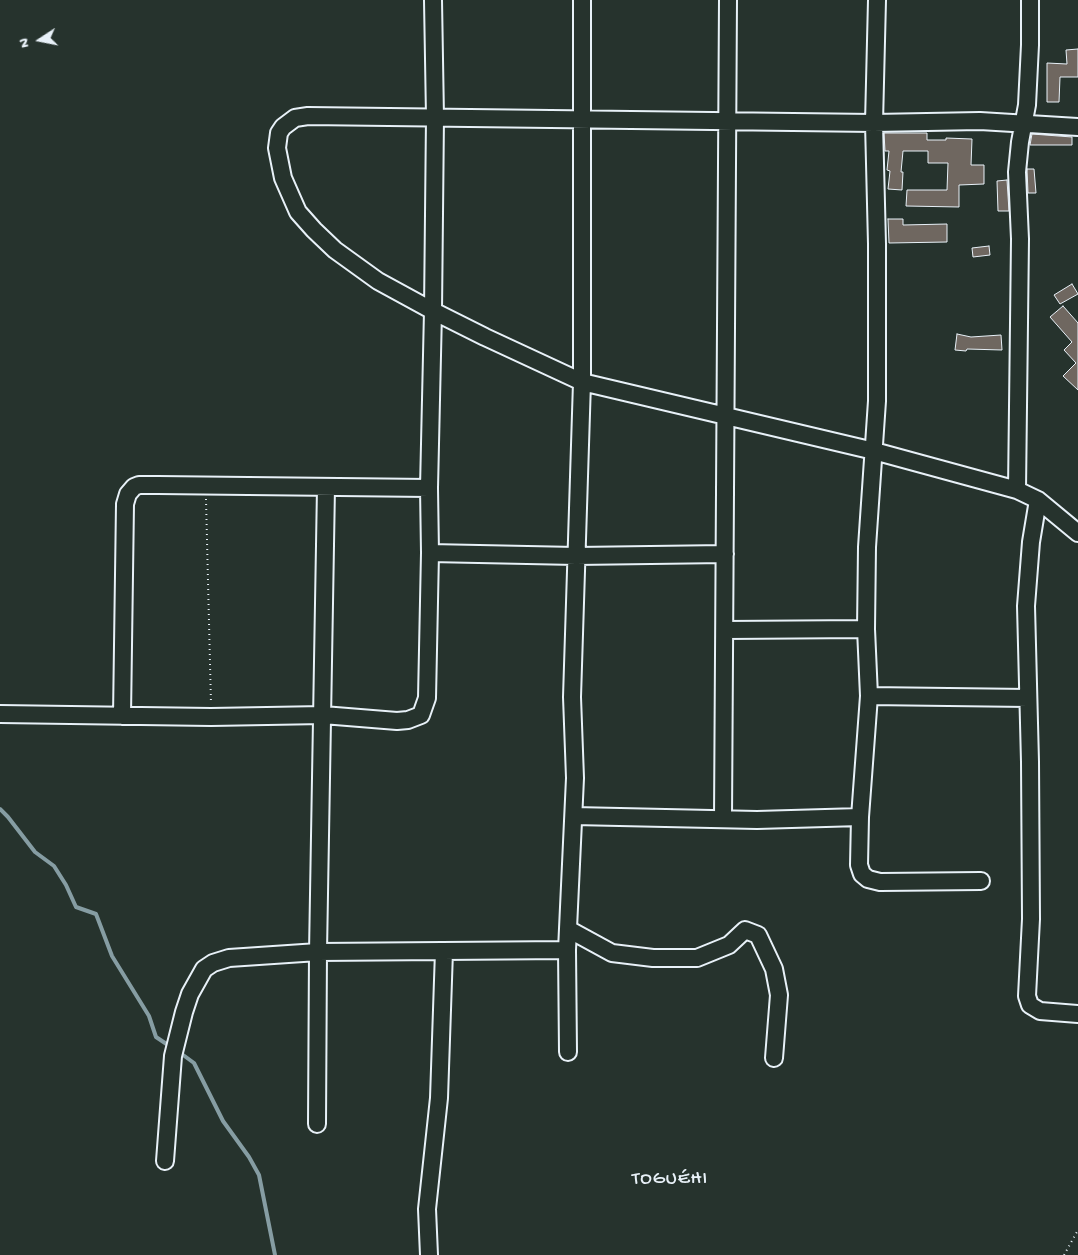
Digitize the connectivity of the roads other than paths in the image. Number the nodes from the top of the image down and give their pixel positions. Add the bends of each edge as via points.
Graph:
1 (434, 0) edge
2 (582, 0) edge
3 (728, 0) edge
4 (877, 0) edge
5 (1030, 0) edge
6 (435, 117) junction
7 (582, 120) junction
8 (728, 120) junction
9 (874, 123) junction
10 (1023, 125) junction
11 (1078, 127) edge
12 (433, 311) junction
13 (582, 382) junction
14 (726, 415) junction
15 (874, 451) junction
16 (326, 488) junction
17 (429, 488) junction
18 (1017, 490) junction
19 (1038, 500) junction
20 (1078, 533) edge
21 (430, 554) junction
22 (725, 554) junction
23 (576, 556) junction
24 (866, 629) junction
25 (725, 630) junction
26 (870, 696) junction
27 (1028, 698) junction
28 (0, 714) edge
29 (324, 715) junction
30 (122, 716) junction
31 (574, 816) junction
32 (860, 817) junction
33 (723, 819) junction
34 (981, 881) dead end
35 (568, 929) junction
36 (567, 950) junction
37 (444, 951) junction
38 (318, 952) junction
39 (1078, 1014) edge
40 (568, 1052) dead end
41 (774, 1058) dead end
42 (317, 1124) dead end
43 (165, 1161) dead end
44 (429, 1255) edge

1 - 6 street
2 - 7 street
3 - 8 street
4 - 9 street
5 - 10 street
6 - 7 street
6 - 12 street
6 - 12 street via 295,118 279,133 278,148 290,198 314,230 358,268
7 - 8 street
7 - 13 street
8 - 9 street
8 - 14 street
9 - 10 street via 980,121
9 - 15 street via 877,401
10 - 11 street
10 - 18 street via 1017,158 1020,239
12 - 13 street
12 - 17 street
13 - 14 street
13 - 23 street
14 - 15 street
14 - 22 street
15 - 18 street
15 - 24 street via 867,547
16 - 17 street
16 - 29 street
16 - 30 street via 139,485 132,489 125,504
17 - 21 street
18 - 19 street
19 - 20 street
19 - 27 street via 1026,606
21 - 23 street
21 - 29 street via 427,698 421,715 397,721
22 - 23 street
22 - 25 street
23 - 31 street via 572,697
24 - 25 street
24 - 26 street
25 - 33 street
26 - 27 street
26 - 32 street
27 - 39 street via 1031,919 1027,996 1030,1005 1040,1011
28 - 30 street
29 - 30 street
29 - 38 street
31 - 33 street
31 - 35 street
32 - 33 street
32 - 34 street via 860,865 862,874 868,879 880,882
35 - 36 street
35 - 41 street via 612,953 653,958 697,958 729,945 745,930 758,935 774,969 779,995
36 - 37 street
36 - 40 street
37 - 38 street
37 - 44 street via 438,1106 427,1209
38 - 42 street
38 - 43 street via 229,958 218,960 204,969 186,1004 173,1056

